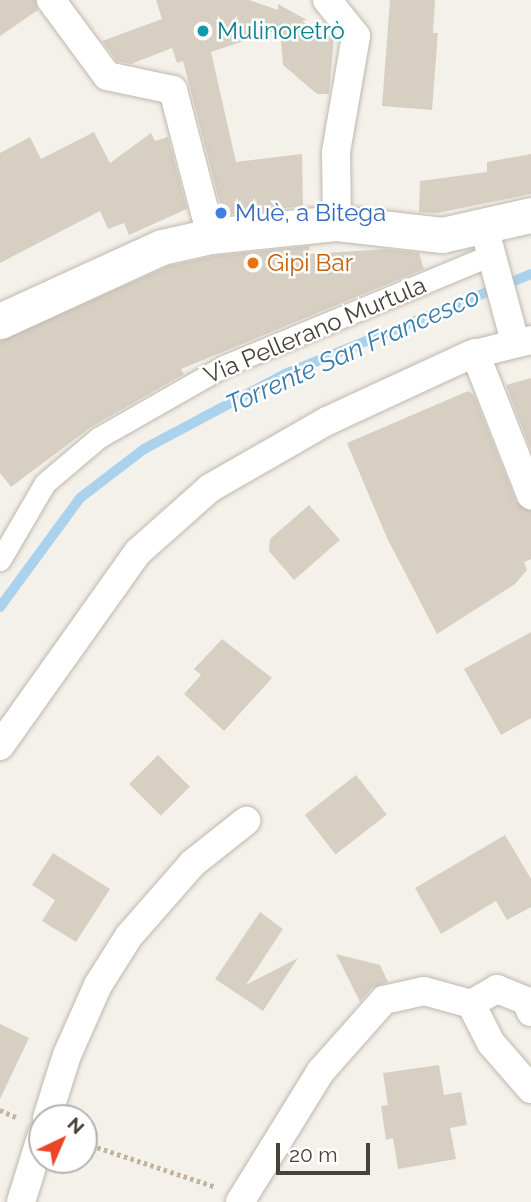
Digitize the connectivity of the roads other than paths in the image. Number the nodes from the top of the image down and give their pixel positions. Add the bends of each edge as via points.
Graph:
1 (51, 0) edge
2 (327, 0) edge
3 (531, 215) edge
4 (337, 223) junction
5 (211, 236) junction
6 (487, 241) junction
7 (0, 321) edge
8 (519, 337) edge
9 (475, 353) junction
10 (531, 495) edge
11 (0, 559) edge
12 (0, 746) edge
13 (246, 821) dead end
14 (471, 1004) junction
15 (531, 1012) edge
16 (531, 1089) edge
17 (52, 1104) edge
18 (29, 1174) edge
19 (242, 1199) edge
20 (20, 1202) edge

1 - 5 street via 107,75 173,90
2 - 4 street via 356,36 336,152
3 - 6 street
4 - 5 street
4 - 6 street
5 - 7 street via 162,247
6 - 8 street
6 - 11 street, Via Pellerano Murtula via 223,366 98,438 45,482
8 - 9 street
9 - 10 street
9 - 12 street via 327,421 210,488 138,552
13 - 17 street via 193,863 129,936 72,1043
14 - 15 street via 497,989 526,1001
14 - 16 street via 491,1043
14 - 19 street via 424,991 384,1000 321,1071
18 - 20 street

